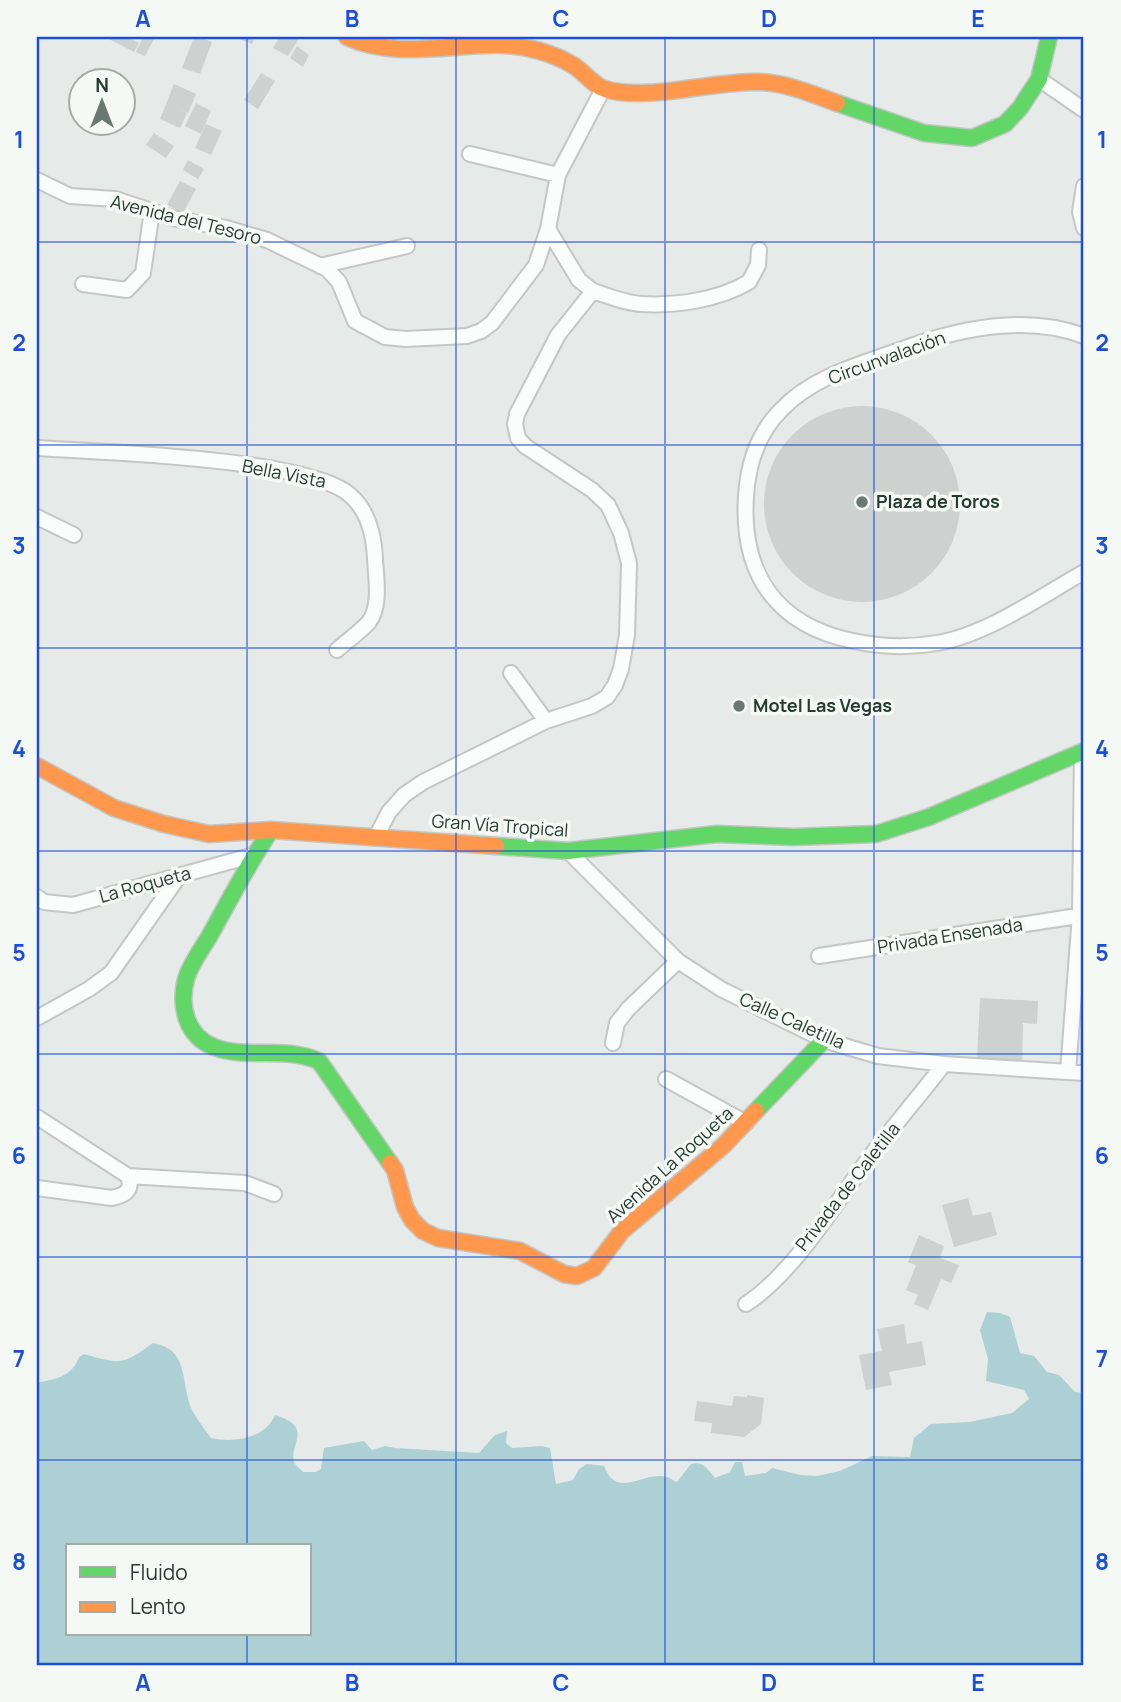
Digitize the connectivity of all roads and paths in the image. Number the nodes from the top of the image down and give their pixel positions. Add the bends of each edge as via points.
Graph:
1 (347, 37) edge
2 (1049, 37) edge
3 (1039, 79) junction
4 (603, 89) junction
5 (1084, 110) edge
6 (470, 154) dead end
7 (558, 175) junction
8 (37, 180) edge
9 (1084, 186) edge
10 (152, 211) junction
11 (1084, 228) edge
12 (548, 229) junction
13 (407, 246) dead end
14 (759, 250) dead end
15 (320, 266) junction
16 (83, 284) dead end
17 (593, 291) junction
18 (1084, 336) edge
19 (37, 448) edge
20 (37, 516) edge
21 (74, 535) dead end
22 (1084, 572) edge
23 (337, 650) dead end
24 (511, 673) dead end
25 (546, 721) junction
26 (1083, 752) edge
27 (37, 766) edge
28 (271, 830) junction
29 (376, 837) junction
30 (568, 851) junction
31 (254, 855) junction
32 (179, 876) junction
33 (37, 897) edge
34 (1082, 915) edge
35 (819, 956) dead end
36 (678, 961) junction
37 (37, 1018) edge
38 (824, 1040) junction
39 (613, 1043) dead end
40 (944, 1064) junction
41 (1068, 1072) junction
42 (1084, 1073) edge
43 (666, 1079) dead end
44 (37, 1117) edge
45 (746, 1123) junction
46 (128, 1176) junction
47 (37, 1188) edge
48 (274, 1194) dead end
49 (746, 1304) dead end

1 - 4 street via 396,49 532,48 572,64
2 - 3 street
3 - 4 street via 1005,124 972,138 923,133 801,90 760,82 631,93
3 - 5 street
4 - 7 street, Avenida del Tesoro
6 - 7 street
7 - 12 street, Avenida del Tesoro
8 - 10 street, Avenida del Tesoro via 70,196 115,200
9 - 11 street via 1080,212
10 - 15 street, Avenida del Tesoro via 267,240
10 - 16 street via 143,273 127,290
12 - 15 street, Avenida del Tesoro via 536,265 502,313 481,331 467,336 385,337 355,321 339,282
12 - 17 street via 579,280
13 - 15 street
14 - 17 street via 750,282 709,298 639,304
17 - 25 street via 558,335 515,424 525,446 608,505 629,563 627,635 621,669 607,697
18 - 22 street, Circunvalación via 1034,326 983,328 939,337 833,374 782,408 766,428 753,453 745,506 752,559 762,584 780,607 832,637 898,647 973,634
19 - 23 street, Bella Vista via 237,464 335,484 352,496 372,532 376,601 370,620
20 - 21 street
24 - 25 street
25 - 29 street via 424,782 389,812
26 - 30 street, Gran Vía Tropical via 929,817 876,834 717,834
26 - 34 street
27 - 28 street, Gran Vía Tropical via 114,808 164,824 209,834
28 - 29 street, Gran Vía Tropical
28 - 31 street, Avenida La Roqueta
29 - 30 street, Gran Vía Tropical
30 - 36 street, Calle Caletilla
31 - 32 street, La Roqueta
31 - 45 street, Avenida La Roqueta via 187,976 184,1016 191,1030 222,1050 294,1051 319,1061 396,1170 405,1207 423,1231 438,1238 520,1251 577,1276 602,1260 622,1231
32 - 33 street, La Roqueta via 73,905
32 - 37 street via 111,973
34 - 35 street, Privada Ensenada
34 - 41 street
36 - 38 street, Calle Caletilla via 721,989
36 - 39 street via 628,1009 617,1023
38 - 40 street, Calle Caletilla via 878,1056
38 - 45 street, Avenida La Roqueta
40 - 41 street, Calle Caletilla
40 - 49 street, Privada de Caletilla via 808,1241 763,1293
41 - 42 street, Calle Caletilla
43 - 45 street
44 - 46 street
46 - 47 street via 129,1190 113,1198
46 - 48 street via 245,1183

